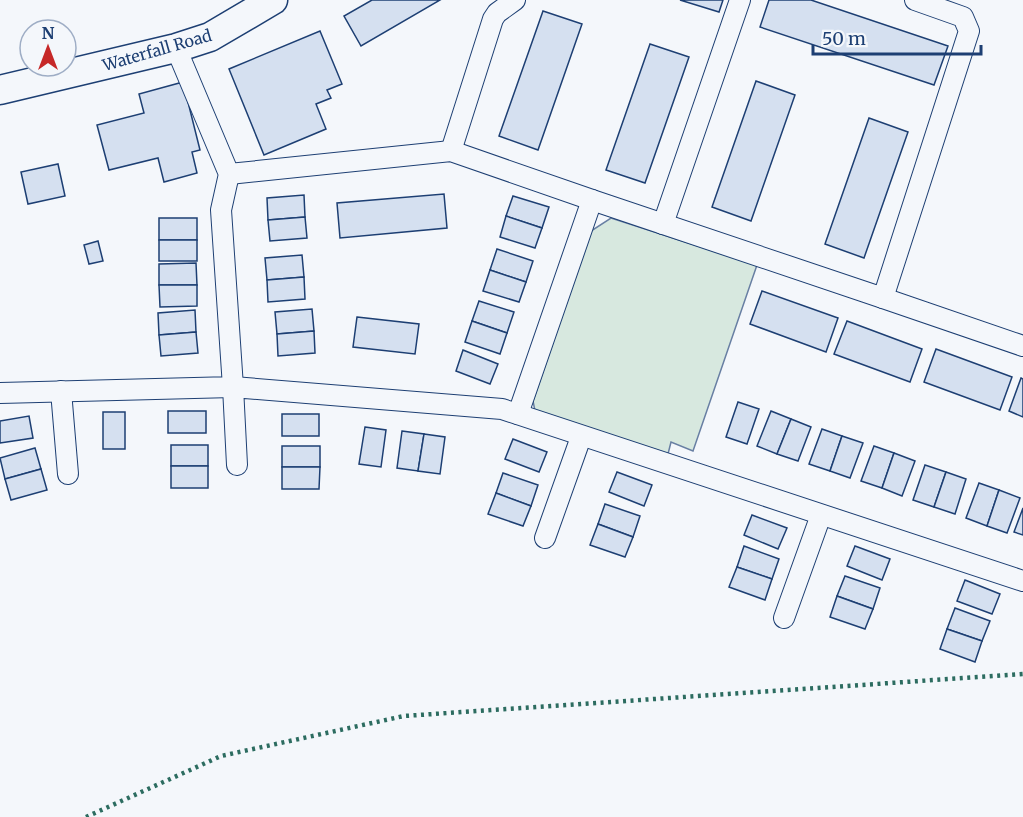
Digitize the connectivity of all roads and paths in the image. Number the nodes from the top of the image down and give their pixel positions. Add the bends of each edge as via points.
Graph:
1 (273, 0) edge
2 (515, 0) edge
3 (740, 0) edge
4 (915, 0) edge
5 (176, 48) junction
6 (0, 90) edge
7 (451, 151) junction
8 (229, 174) junction
9 (592, 200) junction
10 (663, 224) junction
11 (883, 298) junction
12 (1023, 346) edge
13 (233, 387) junction
14 (61, 391) junction
15 (0, 393) edge
16 (518, 414) junction
17 (581, 437) junction
18 (237, 465) dead end
19 (68, 474) dead end
20 (821, 515) junction
21 (545, 538) dead end
22 (1023, 580) edge
23 (784, 618) dead end

1 - 5 street, Waterfall Road via 210,37
2 - 7 street via 494,19
3 - 10 street
4 - 11 street via 963,16 969,31
5 - 6 street, Waterfall Road
5 - 8 street
7 - 8 street
7 - 9 street
8 - 13 street via 221,210
9 - 10 street
9 - 16 street
10 - 11 street
11 - 12 street
13 - 14 street
13 - 16 street via 484,407
13 - 18 street
14 - 15 street
14 - 19 street
16 - 17 street
17 - 20 street
17 - 21 street
20 - 22 street
20 - 23 street

